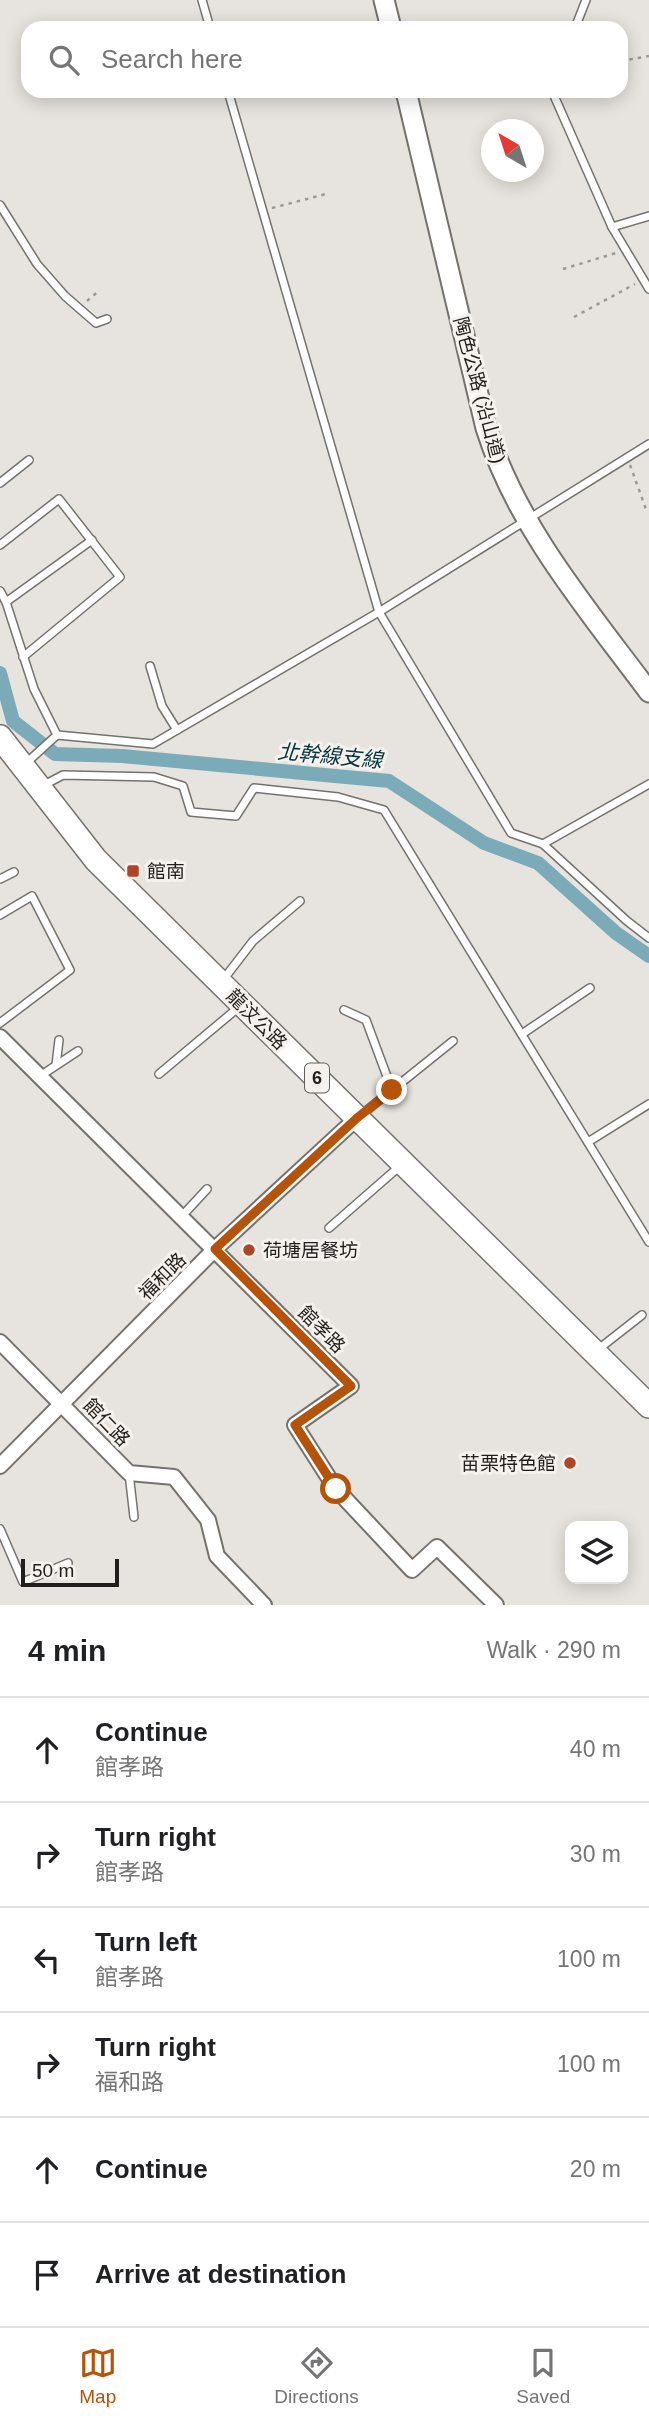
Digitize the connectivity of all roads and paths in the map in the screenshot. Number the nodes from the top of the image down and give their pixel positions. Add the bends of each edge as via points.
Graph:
1 (202, 0) edge
2 (384, 0) edge
3 (586, 0) edge
4 (208, 21) edge
5 (389, 21) edge
6 (578, 21) edge
7 (649, 56) edge
8 (628, 60) edge
9 (230, 98) edge
10 (408, 98) edge
11 (555, 98) edge
12 (326, 194) dead end
13 (0, 205) edge
14 (263, 210) junction
15 (649, 216) edge
16 (612, 227) junction
17 (626, 250) junction
18 (563, 269) dead end
19 (643, 280) junction
20 (649, 289) edge
21 (100, 290) dead end
22 (79, 308) junction
23 (573, 317) dead end
24 (107, 319) dead end
25 (649, 444) edge
26 (627, 457) junction
27 (29, 460) dead end
28 (0, 483) edge
29 (647, 512) dead end
30 (528, 520) junction
31 (92, 540) junction
32 (0, 545) edge
33 (0, 591) edge
34 (6, 602) junction
35 (380, 612) junction
36 (23, 657) junction
37 (149, 666) dead end
38 (649, 692) edge
39 (177, 730) junction
40 (57, 735) junction
41 (0, 737) edge
42 (22, 766) junction
43 (649, 784) edge
44 (40, 788) junction
45 (543, 844) junction
46 (14, 872) dead end
47 (0, 879) edge
48 (300, 901) dead end
49 (0, 915) edge
50 (649, 938) edge
51 (221, 983) junction
52 (590, 988) dead end
53 (242, 1005) junction
54 (344, 1010) dead end
55 (0, 1023) edge
56 (522, 1034) junction
57 (0, 1037) edge
58 (59, 1040) dead end
59 (453, 1041) dead end
60 (78, 1051) dead end
61 (56, 1065) junction
62 (159, 1074) dead end
63 (40, 1076) junction
64 (392, 1090) junction
65 (649, 1104) edge
66 (357, 1118) junction
67 (588, 1142) junction
68 (403, 1163) junction
69 (207, 1189) dead end
70 (182, 1216) junction
71 (329, 1228) dead end
72 (649, 1242) edge
73 (215, 1249) junction
74 (642, 1315) dead end
75 (0, 1342) edge
76 (595, 1352) junction
77 (62, 1404) junction
78 (649, 1406) edge
79 (0, 1466) edge
80 (129, 1473) junction
81 (134, 1517) dead end
82 (0, 1529) edge
83 (68, 1563) dead end
84 (264, 1605) edge
85 (496, 1605) edge

1 - 4 lane
2 - 5 main road
3 - 6 lane
7 - 8 path
9 - 14 lane
10 - 30 main road, 陶色公路 (沿山道) via 486,428 497,461
11 - 16 lane
12 - 14 path
13 - 22 lane via 37,264
14 - 35 lane
15 - 16 lane
16 - 17 lane
17 - 18 path
17 - 19 lane
19 - 20 lane
19 - 23 path
21 - 22 path
22 - 24 lane via 96,323
25 - 26 lane
26 - 29 path
26 - 30 lane
27 - 28 lane
30 - 35 lane
30 - 38 main road, 陶色公路 (沿山道)
31 - 32 lane via 59,499
31 - 34 lane
31 - 36 lane via 120,577
33 - 34 lane
34 - 36 lane
35 - 39 lane
35 - 45 lane via 511,833
36 - 40 lane
37 - 39 lane via 162,706
39 - 40 lane via 153,744
40 - 42 lane
41 - 42 main road, 龍汶公路 / 6
42 - 44 main road, 龍汶公路 / 6
43 - 45 lane
44 - 51 main road, 龍汶公路 / 6 via 96,860
44 - 56 lane via 63,775 154,777 183,786 191,812 236,816 254,788 338,797 384,810
45 - 50 lane
46 - 47 lane
48 - 51 lane via 253,941
49 - 55 lane via 32,896 70,970
51 - 53 main road, 龍汶公路 / 6
52 - 56 lane
53 - 62 lane
53 - 66 main road, 龍汶公路 / 6
54 - 64 lane via 366,1020
56 - 67 lane
57 - 63 street, 館孝路
58 - 61 lane
59 - 64 lane
60 - 61 lane
61 - 63 lane
63 - 70 street, 館孝路
64 - 66 lane
65 - 67 lane
66 - 68 main road, 龍汶公路 / 6
66 - 73 street, 福和路
67 - 72 lane
68 - 71 lane
68 - 76 main road, 龍汶公路 / 6
69 - 70 lane
70 - 73 street, 館孝路
73 - 77 street, 福和路
73 - 85 street, 館孝路 via 351,1386 295,1425 336,1489 412,1570 437,1546
74 - 76 lane
75 - 77 street, 館仁路
76 - 78 main road, 龍汶公路 / 6
77 - 79 street, 福和路
77 - 80 street, 館仁路
80 - 81 lane
80 - 84 street, 館仁路 via 174,1477 208,1520 216,1556
82 - 83 lane via 23,1582

